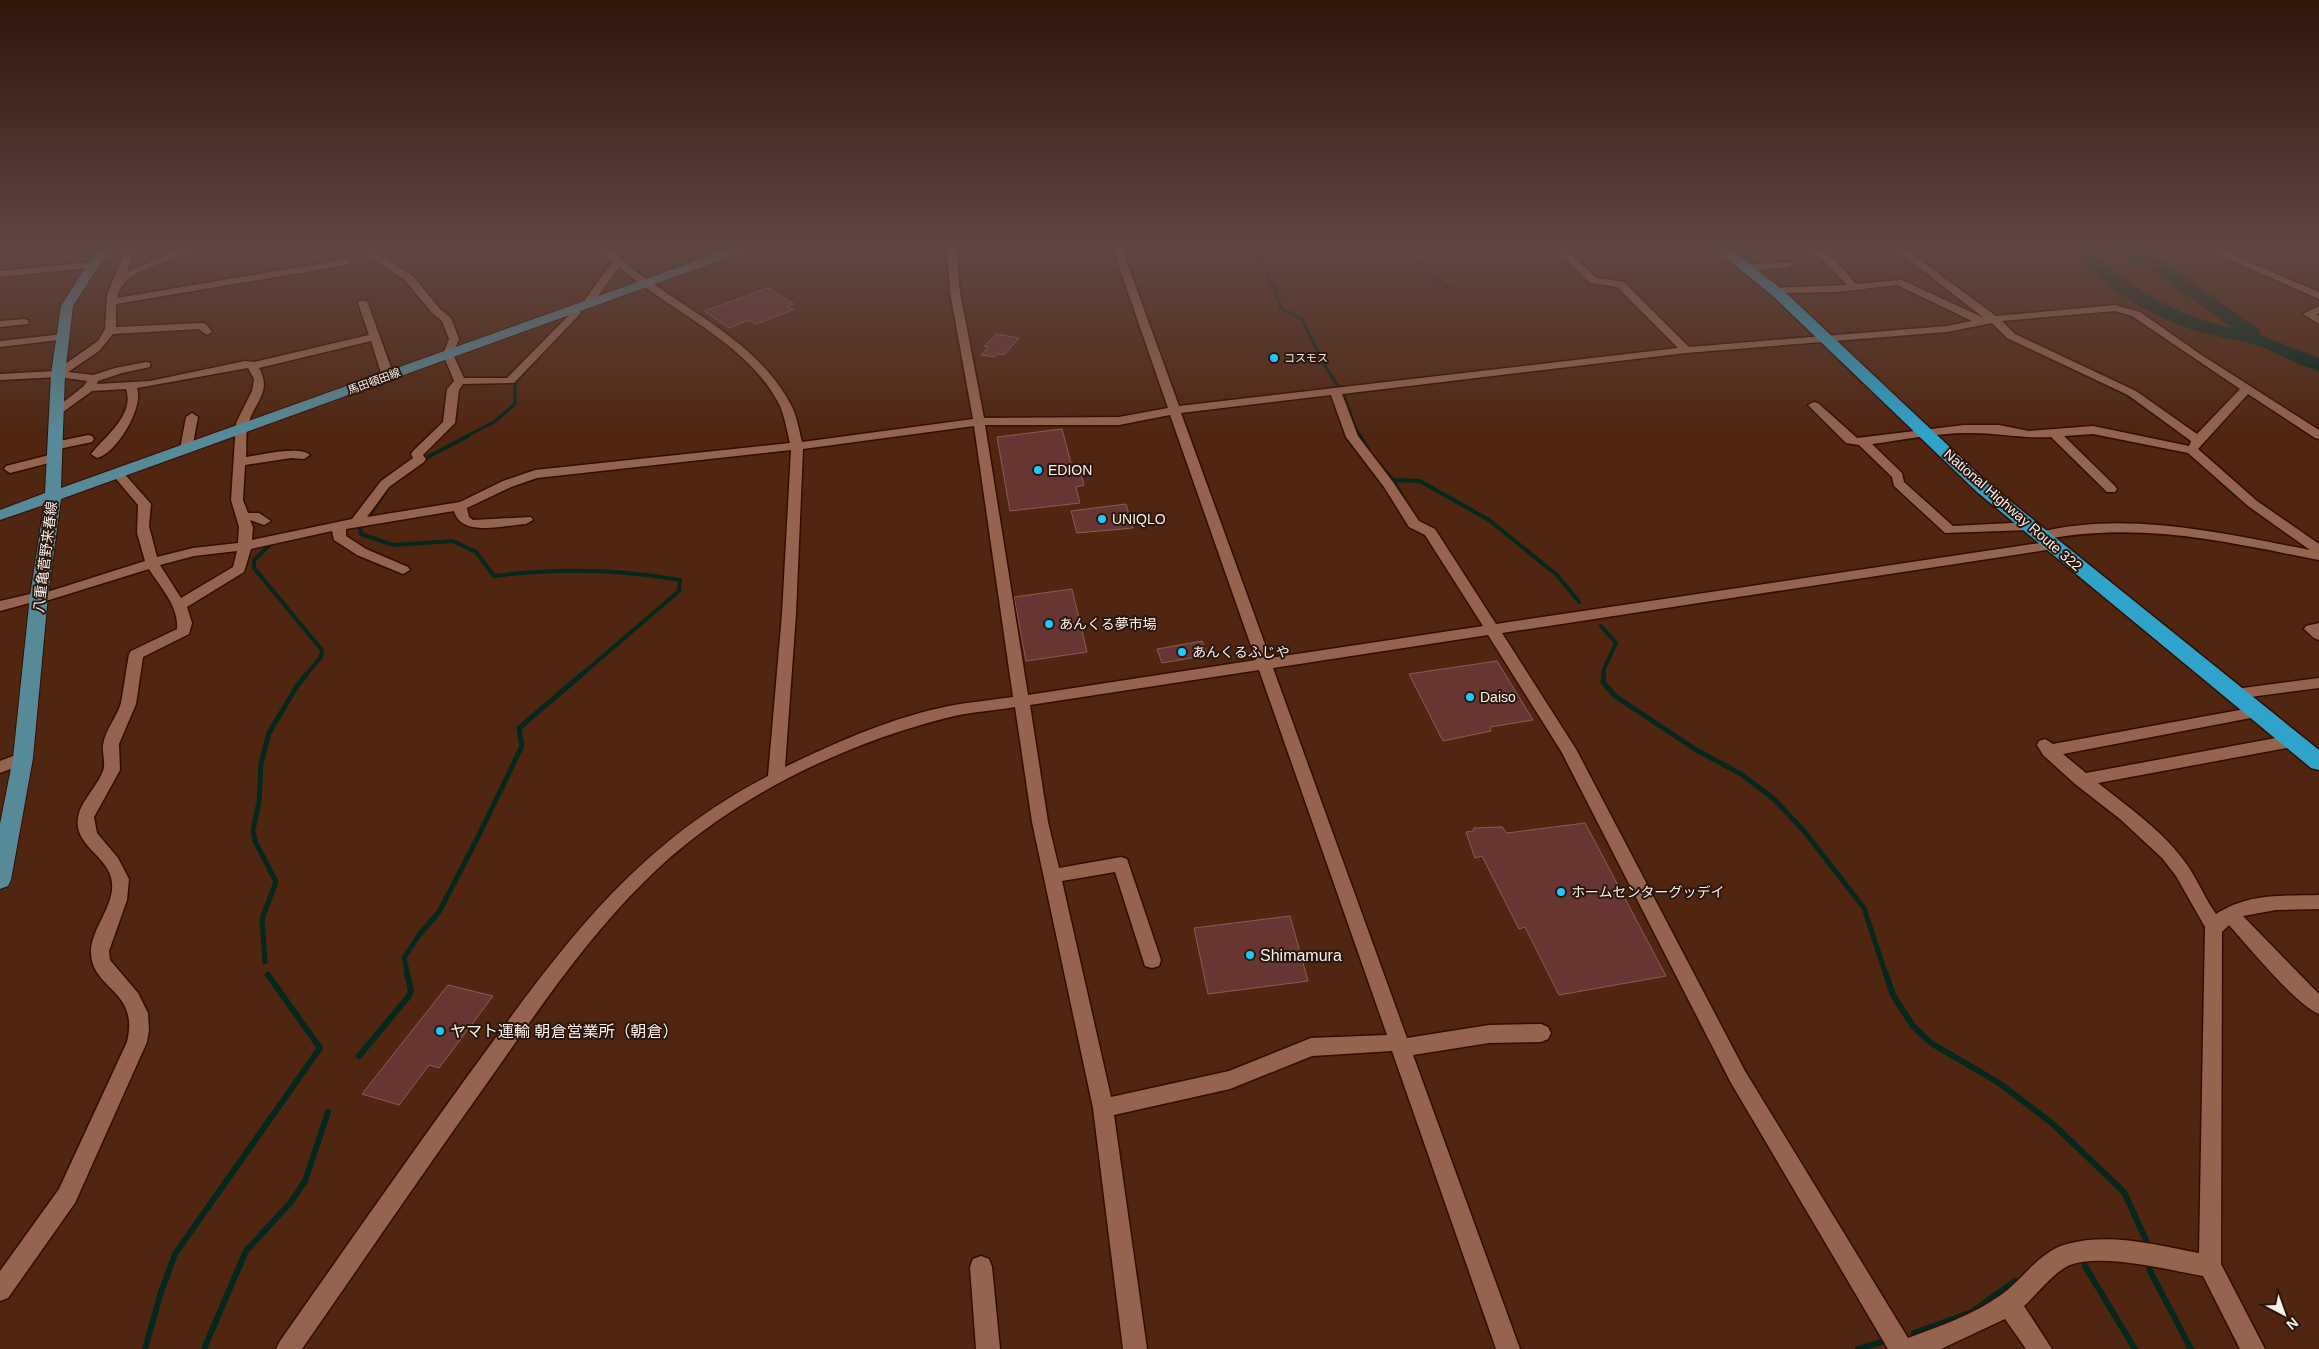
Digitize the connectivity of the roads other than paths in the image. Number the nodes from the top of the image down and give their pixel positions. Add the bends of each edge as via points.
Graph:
1 (67, 309) edge
2 (111, 309) edge
3 (365, 309) edge
4 (434, 309) edge
5 (573, 309) joint
6 (680, 309) edge
7 (958, 309) edge
8 (1139, 309) edge
9 (1645, 309) edge
10 (1793, 309) edge
11 (1953, 309) edge
12 (1975, 309) edge
13 (2105, 309) edge
14 (2119, 309) edge
15 (2319, 309) edge
16 (1989, 320) junction
17 (2319, 321) edge
18 (24, 322) dead end
19 (0, 324) edge
20 (109, 331) junction
21 (207, 332) dead end
22 (64, 337) junction
23 (374, 337) junction
24 (1825, 340) junction
25 (0, 344) edge
26 (1686, 350) junction
27 (448, 354) junction
28 (146, 365) dead end
29 (252, 366) junction
30 (58, 374) junction
31 (388, 376) junction
32 (0, 377) edge
33 (460, 381) junction
34 (91, 383) junction
35 (130, 387) junction
36 (2247, 388) junction
37 (1338, 390) junction
38 (1814, 406) dead end
39 (1175, 410) junction
40 (56, 413) junction
41 (192, 417) dead end
42 (979, 422) junction
43 (242, 429) junction
44 (2054, 433) junction
45 (1927, 435) junction
46 (2319, 435) edge
47 (88, 439) dead end
48 (1862, 441) junction
49 (797, 446) junction
50 (2192, 446) junction
51 (186, 449) junction
52 (54, 452) junction
53 (97, 454) dead end
54 (304, 455) dead end
55 (239, 462) junction
56 (10, 470) dead end
57 (117, 473) junction
58 (2111, 489) dead end
59 (53, 496) junction
60 (460, 506) junction
61 (0, 515) edge
62 (242, 517) junction
63 (526, 520) dead end
64 (264, 521) dead end
65 (362, 522) junction
66 (339, 526) junction
67 (2041, 536) junction
68 (244, 546) junction
69 (2319, 550) edge
70 (2319, 556) edge
71 (152, 563) junction
72 (403, 570) dead end
73 (44, 596) junction
74 (0, 606) edge
75 (178, 606) junction
76 (2319, 628) edge
77 (1494, 630) junction
78 (2319, 635) edge
79 (1265, 663) junction
80 (2319, 682) edge
81 (2235, 694) junction
82 (1023, 699) junction
83 (2256, 712) junction
84 (2292, 741) junction
85 (24, 758) junction
86 (2319, 762) edge
87 (0, 766) edge
88 (776, 778) junction
89 (2081, 780) junction
90 (1052, 876) junction
91 (0, 880) edge
92 (2319, 902) edge
93 (2222, 920) junction
94 (1152, 960) dead end
95 (2319, 1006) edge
96 (1541, 1032) dead end
97 (1400, 1044) junction
98 (1103, 1108) junction
99 (2210, 1266) junction
100 (981, 1268) dead end
101 (0, 1290) edge
102 (2008, 1304) junction
103 (288, 1349) edge
104 (988, 1349) edge
105 (1135, 1349) edge
106 (1508, 1349) edge
107 (1901, 1349) edge
108 (1911, 1349) edge
109 (2040, 1349) edge
110 (2253, 1349) edge

1 - 22 main road, 八重亀菅野来春線
2 - 20 street
3 - 23 street
4 - 27 street via 447,320 454,339
5 - 27 main road, 馬田頓田線
5 - 33 street via 576,313 573,317 510,381
6 - 49 street via 745,354 761,369 786,406
7 - 42 street
8 - 39 street
9 - 26 street
10 - 24 highway, National Highway Route 322
11 - 16 street
12 - 16 street
13 - 16 street
14 - 36 street via 2129,311
15 - 17 street via 2308,314
16 - 24 street via 1947,329
16 - 50 street via 2011,336 2132,393
18 - 19 street
20 - 21 street via 202,326
20 - 30 street via 99,345
22 - 25 street
22 - 30 main road, 八重亀菅野来春線
23 - 29 street
23 - 31 street
24 - 26 street
24 - 45 highway, National Highway Route 322
26 - 37 street
27 - 31 main road, 馬田頓田線
27 - 33 street
28 - 34 street via 119,370
29 - 35 street via 220,367
29 - 43 street via 260,385 242,422
30 - 32 street
30 - 34 street
30 - 40 main road, 八重亀菅野来春線
31 - 43 main road, 馬田頓田線
33 - 65 street via 453,389 449,423 417,454 420,459 385,484
34 - 35 street
34 - 40 street
35 - 53 street via 134,396 123,425 113,440
36 - 46 street
36 - 50 street
37 - 39 street
37 - 77 street via 1352,437 1389,484 1414,524 1430,532
38 - 48 street via 1850,440
39 - 42 street via 1119,421
39 - 79 street
40 - 52 main road, 八重亀菅野来春線
41 - 51 street
42 - 49 street
42 - 82 street via 1010,635
43 - 51 main road, 馬田頓田線
43 - 55 street
44 - 45 street via 2029,435 1999,428
44 - 50 street via 2094,430
44 - 58 street
45 - 48 street
45 - 67 highway, National Highway Route 322 via 1983,488
47 - 52 street
48 - 67 street via 1898,476 1898,483 1950,530
49 - 60 street via 535,474
49 - 88 street via 789,614
50 - 69 street via 2229,486
51 - 57 main road, 馬田頓田線
52 - 56 street
52 - 59 main road, 八重亀菅野来春線
54 - 55 street
55 - 62 street via 237,500
57 - 59 main road, 馬田頓田線
57 - 71 street via 145,504 142,514 144,536
59 - 61 main road, 馬田頓田線
59 - 73 main road, 八重亀菅野来春線
60 - 63 street via 461,516 472,524
60 - 65 street
62 - 64 street via 254,516
62 - 68 street via 246,527
65 - 66 street
66 - 68 street
66 - 72 street via 339,537 348,546
67 - 70 street via 2073,528 2193,532
67 - 77 street
67 - 81 highway, National Highway Route 322
68 - 71 street via 220,547
68 - 75 street via 239,569
71 - 73 street
71 - 75 street
73 - 74 street
73 - 85 main road, 八重亀菅野来春線
75 - 101 street via 186,625 184,631 136,654 128,704 111,744 112,770 86,818 93,843 112,862 120,878 120,896 100,948 101,961 140,1012 141,1027 67,1196
76 - 78 street via 2311,629
77 - 79 street
77 - 107 street via 1568,749 1738,1077
79 - 82 street
79 - 97 street
80 - 81 street
81 - 83 highway, National Highway Route 322
82 - 88 street via 948,712 894,727 828,752
82 - 90 street via 1040,822
83 - 84 highway, National Highway Route 322
83 - 89 street via 2047,748
84 - 86 highway, National Highway Route 322
84 - 89 street
85 - 87 street
85 - 91 main road, 八重亀菅野来春線
88 - 103 street via 703,823 661,856 590,927 442,1128
89 - 93 street via 2168,853 2186,874 2205,914
90 - 94 street via 1121,864
90 - 98 street
92 - 93 street via 2250,905
93 - 95 street
93 - 99 street via 2213,930 2212,944
96 - 97 street
97 - 98 street via 1311,1047 1230,1080
97 - 106 street
98 - 105 street
99 - 102 street via 2148,1255 2092,1252 2064,1256
99 - 110 street
100 - 104 street
102 - 108 street
102 - 109 street

